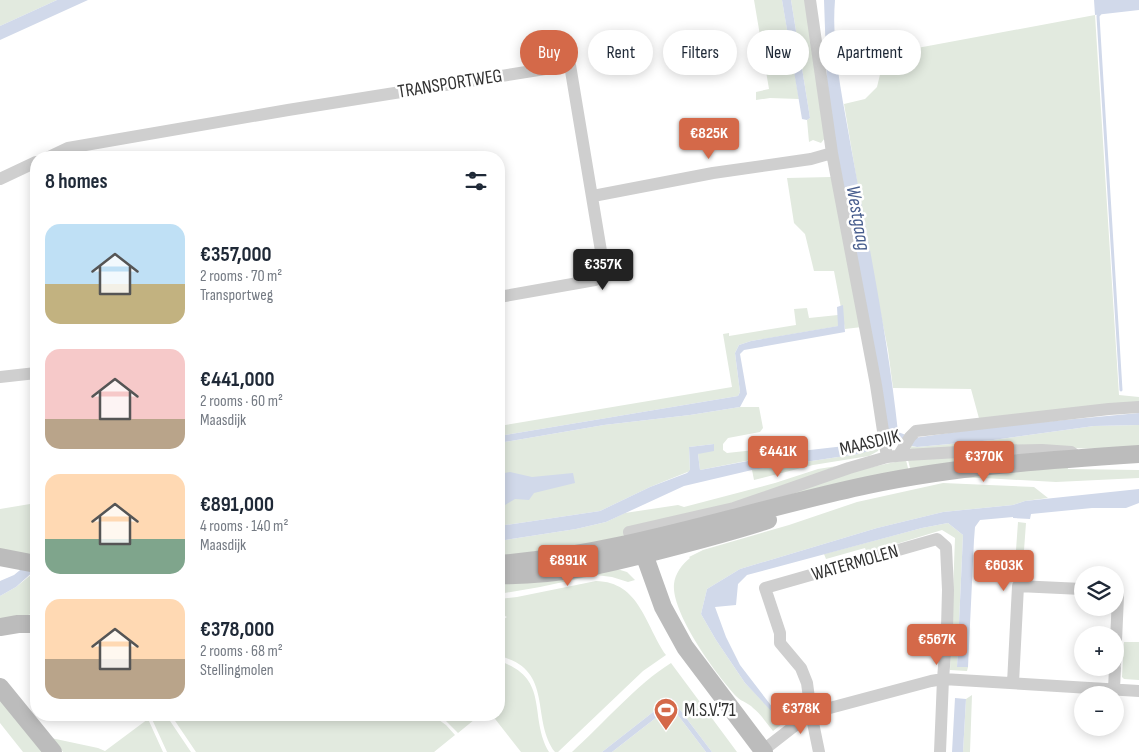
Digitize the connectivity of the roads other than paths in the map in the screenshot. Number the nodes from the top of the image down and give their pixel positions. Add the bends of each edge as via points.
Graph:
1 (810, 0) edge
2 (80, 151) edge
3 (832, 153) junction
4 (30, 165) edge
5 (0, 179) edge
6 (593, 196) junction
7 (505, 296) edge
8 (30, 374) edge
9 (0, 377) edge
10 (1139, 407) edge
11 (901, 450) junction
12 (1139, 454) edge
13 (1080, 458) junction
14 (637, 552) junction
15 (0, 557) edge
16 (30, 563) edge
17 (505, 563) edge
18 (505, 575) edge
19 (1074, 589) edge
20 (30, 624) edge
21 (0, 627) edge
22 (943, 679) junction
23 (1013, 683) junction
24 (0, 687) edge
25 (1074, 687) edge
26 (1124, 690) edge
27 (1139, 691) edge
28 (810, 713) junction
29 (53, 752) edge
30 (760, 752) edge
31 (818, 752) edge
32 (940, 752) edge

1 - 3 street
2 - 6 street, TRANSPORTWEG via 288,110 570,65
3 - 6 street via 811,160 713,173
3 - 11 street via 884,440
4 - 5 street
6 - 7 street, TRANSPORTWEG via 604,269 595,280
8 - 9 street
10 - 11 street via 916,431
11 - 13 street, MAASDIJK via 1042,450 1071,452
11 - 14 street, MAASDIJK via 734,508 630,532
12 - 13 main road, MAASDIJK
13 - 14 main road, MAASDIJK via 970,468 877,484 802,500
14 - 17 main road, MAASDIJK
14 - 18 main road, MAASDIJK via 581,569
14 - 30 main road via 650,605 676,653 695,680
15 - 16 main road
19 - 23 street via 1018,586
20 - 21 main road
22 - 23 street
22 - 28 street
22 - 28 street, WATERMOLEN via 948,590 946,547 937,539 764,588 780,633 780,643 801,668 807,683
22 - 32 street
23 - 25 street
24 - 29 main road
26 - 27 street
28 - 30 street
28 - 31 street

